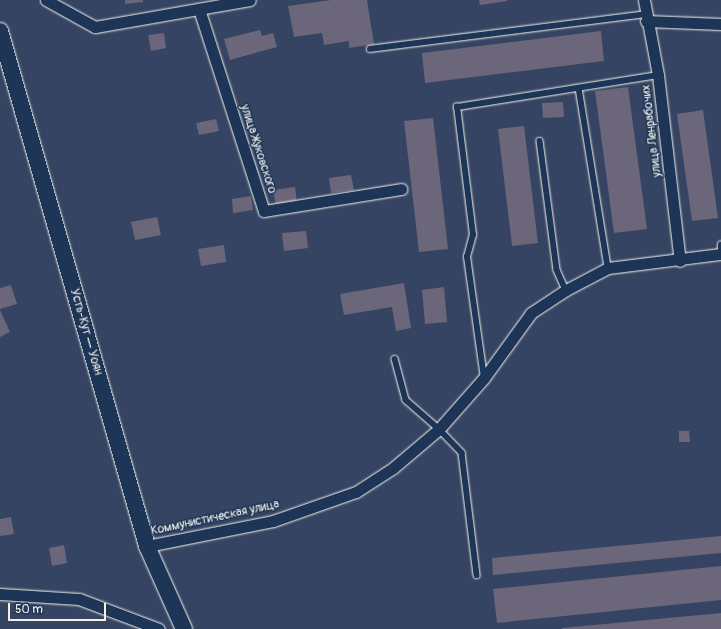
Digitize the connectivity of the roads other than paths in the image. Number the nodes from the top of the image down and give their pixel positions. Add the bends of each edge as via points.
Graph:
1 (46, 0) edge
2 (250, 0) edge
3 (644, 0) edge
4 (199, 9) junction
5 (647, 17) junction
6 (721, 24) edge
7 (0, 31) edge
8 (370, 49) dead end
9 (658, 75) junction
10 (579, 88) junction
11 (540, 141) dead end
12 (401, 189) dead end
13 (721, 245) edge
14 (721, 254) edge
15 (680, 261) junction
16 (608, 268) junction
17 (566, 290) junction
18 (395, 359) dead end
19 (484, 378) junction
20 (439, 429) junction
21 (147, 546) junction
22 (477, 575) dead end
23 (0, 594) edge
24 (159, 629) edge
25 (184, 629) edge

1 - 4 street via 96,27
2 - 4 street
3 - 5 street, улица Ленрабочих
4 - 12 street, улица Жуковского via 264,210
5 - 6 street
5 - 8 lane
5 - 9 street, улица Ленрабочих
7 - 21 main road, Усть-Кут — Уоян
9 - 10 lane
9 - 15 street, улица Ленрабочих
10 - 16 lane
10 - 19 lane via 457,107 473,235 467,257
11 - 17 lane via 557,270
13 - 14 lane
14 - 15 street, Коммунистическая улица
15 - 16 street, Коммунистическая улица
16 - 17 street, Коммунистическая улица
17 - 19 street, Коммунистическая улица via 531,313
18 - 20 lane via 406,400
19 - 20 street, Коммунистическая улица
20 - 21 street, Коммунистическая улица via 394,468 356,492 273,521
20 - 22 lane via 462,453
21 - 25 main road, Усть-Кут — Уоян
23 - 24 street via 79,600

